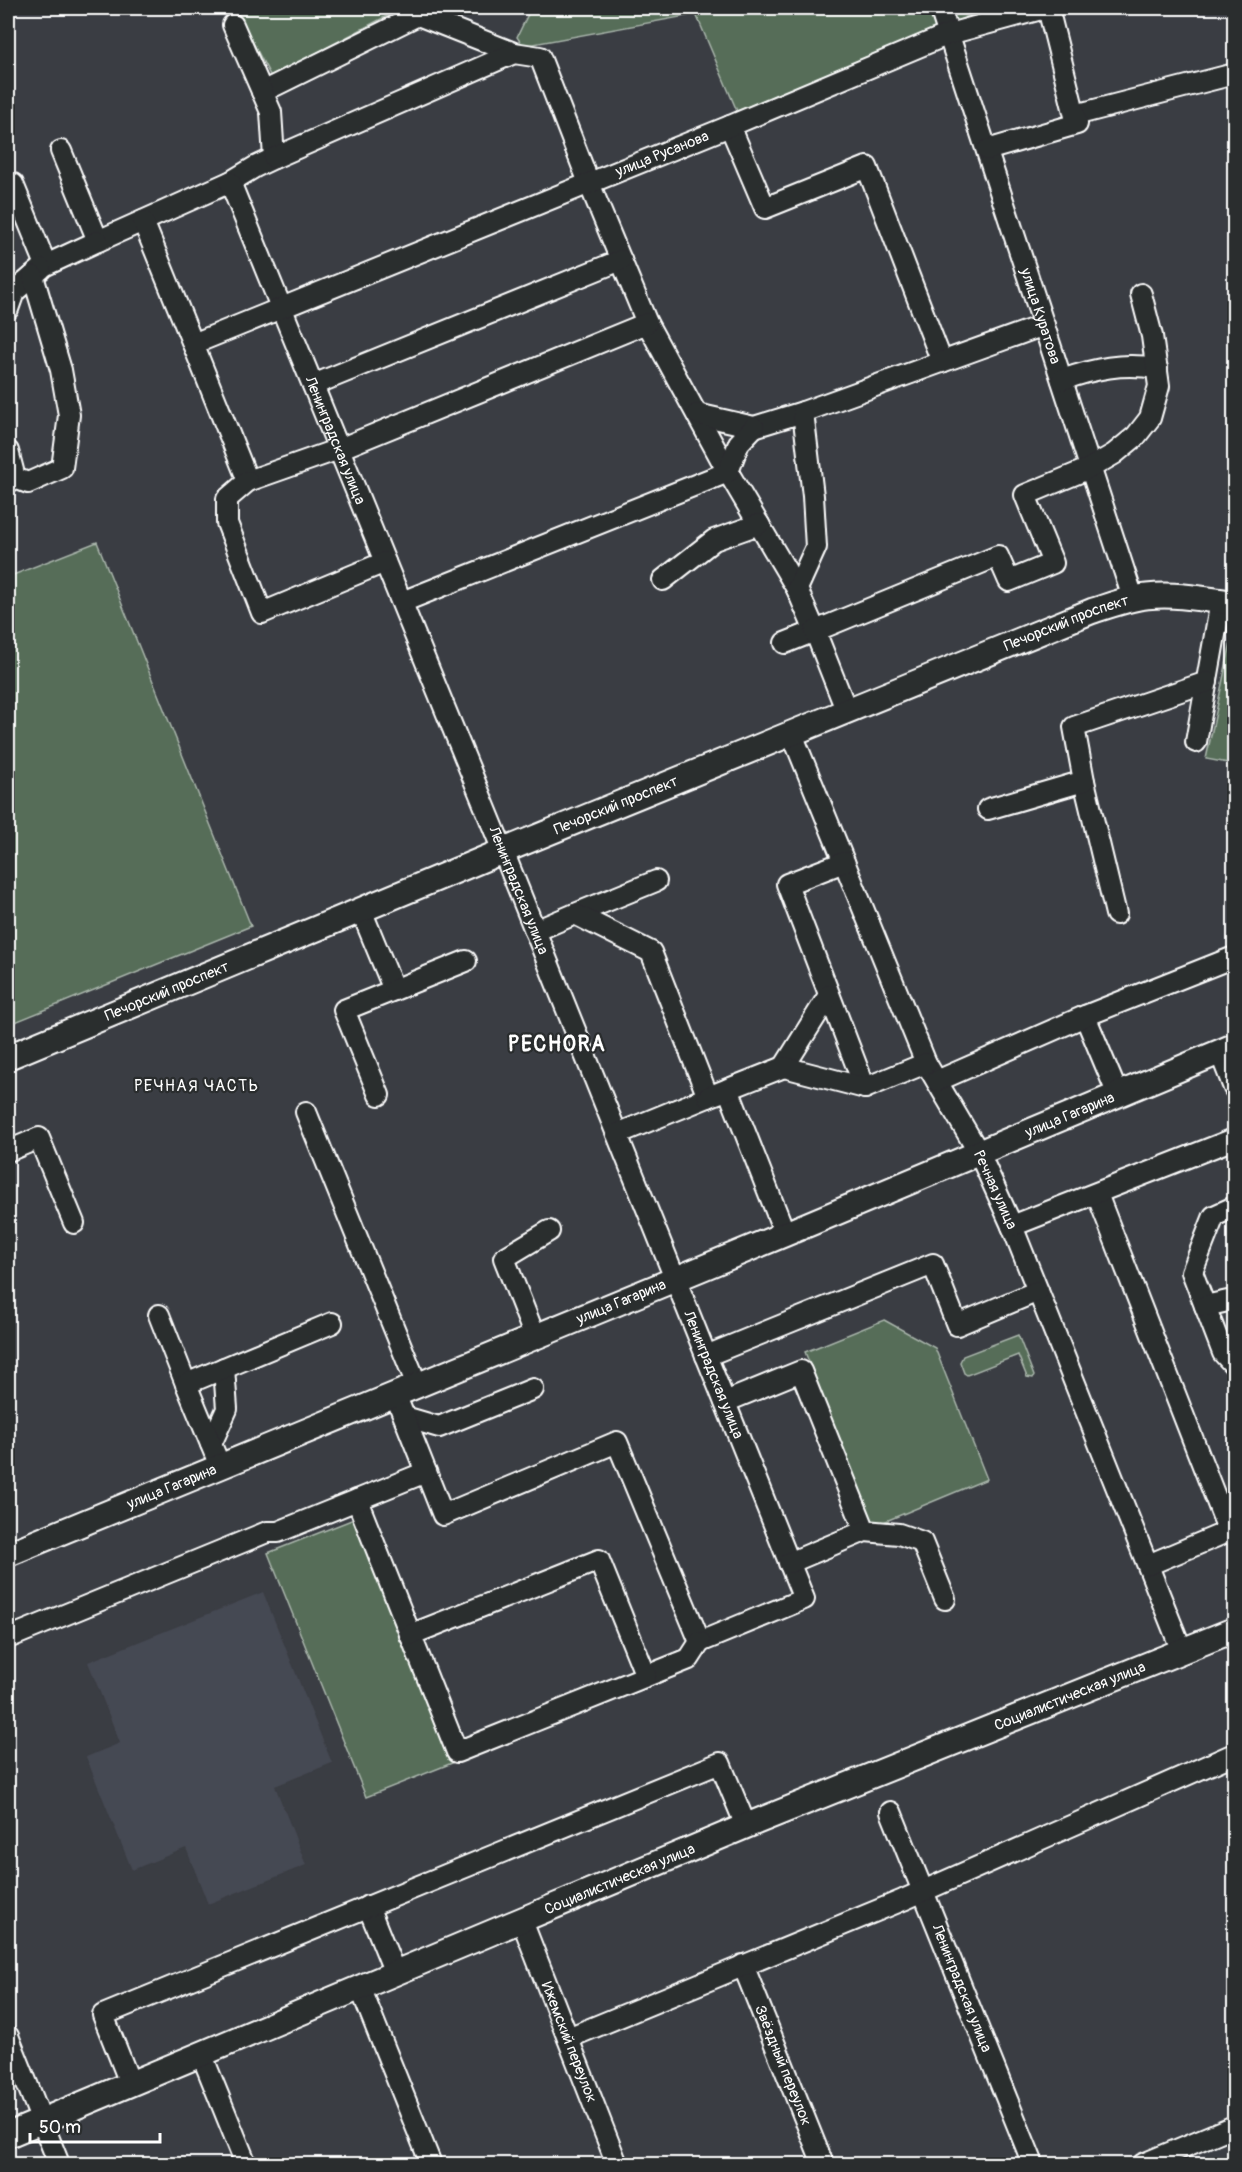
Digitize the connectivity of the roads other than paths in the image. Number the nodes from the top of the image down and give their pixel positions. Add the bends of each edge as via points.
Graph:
1 (940, 8) edge
2 (1046, 8) edge
3 (233, 25) dead end
4 (949, 34) junction
5 (514, 54) junction
6 (1234, 74) edge
7 (262, 92) junction
8 (1075, 115) junction
9 (730, 126) junction
10 (987, 150) junction
11 (61, 151) dead end
12 (274, 158) junction
13 (230, 182) junction
14 (589, 183) junction
15 (8, 187) edge
16 (143, 221) junction
17 (98, 241) junction
18 (621, 260) junction
19 (40, 270) junction
20 (1141, 294) dead end
21 (281, 308) junction
22 (8, 309) edge
23 (647, 323) junction
24 (1044, 325) junction
25 (193, 344) junction
26 (942, 362) junction
27 (1157, 368) junction
28 (1062, 380) junction
29 (313, 385) junction
30 (803, 412) junction
31 (696, 414) junction
32 (754, 427) junction
33 (339, 449) junction
34 (8, 451) edge
35 (1090, 468) junction
36 (729, 472) junction
37 (248, 480) junction
38 (759, 524) junction
39 (385, 562) junction
40 (663, 580) dead end
41 (797, 589) junction
42 (1133, 598) junction
43 (402, 602) junction
44 (1228, 602) edge
45 (815, 631) junction
46 (785, 643) dead end
47 (1207, 682) junction
48 (847, 712) junction
49 (792, 734) junction
50 (1196, 742) dead end
51 (1084, 781) junction
52 (988, 808) dead end
53 (503, 851) junction
54 (844, 862) junction
55 (656, 881) dead end
56 (361, 910) junction
57 (1116, 914) dead end
58 (575, 915) junction
59 (535, 931) junction
60 (1234, 957) edge
61 (466, 961) dead end
62 (394, 990) junction
63 (829, 995) junction
64 (1085, 1017) junction
65 (1227, 1049) edge
66 (8, 1057) edge
67 (927, 1063) junction
68 (784, 1066) junction
69 (937, 1081) junction
70 (865, 1088) junction
71 (1234, 1088) edge
72 (728, 1089) junction
73 (379, 1095) dead end
74 (1118, 1095) junction
75 (708, 1097) junction
76 (306, 1112) dead end
77 (617, 1134) junction
78 (1234, 1139) edge
79 (8, 1150) edge
80 (979, 1153) junction
81 (1097, 1194) junction
82 (1234, 1207) edge
83 (74, 1223) dead end
84 (1012, 1226) junction
85 (549, 1231) dead end
86 (784, 1234) junction
87 (675, 1279) junction
88 (1038, 1291) junction
89 (1234, 1302) edge
90 (1205, 1306) junction
91 (159, 1315) dead end
92 (332, 1323) dead end
93 (535, 1337) junction
94 (706, 1356) junction
95 (1234, 1365) edge
96 (224, 1368) junction
97 (186, 1384) junction
98 (533, 1389) dead end
99 (406, 1390) junction
100 (725, 1402) junction
101 (405, 1417) junction
102 (215, 1455) junction
103 (426, 1472) junction
104 (357, 1500) junction
105 (1232, 1530) edge
106 (865, 1531) junction
107 (8, 1554) edge
108 (789, 1563) junction
109 (1148, 1565) junction
110 (945, 1599) dead end
111 (1234, 1630) edge
112 (410, 1635) junction
113 (8, 1638) edge
114 (700, 1642) junction
115 (1182, 1651) junction
116 (646, 1676) junction
117 (1234, 1754) edge
118 (891, 1812) dead end
119 (746, 1826) junction
120 (923, 1891) junction
121 (368, 1906) junction
122 (522, 1921) junction
123 (743, 1965) junction
124 (395, 1973) junction
125 (360, 1987) junction
126 (8, 2036) edge
127 (568, 2038) junction
128 (201, 2053) junction
129 (130, 2083) junction
130 (42, 2121) junction
131 (1234, 2126) edge
132 (8, 2135) edge
133 (59, 2164) edge
134 (246, 2164) edge
135 (431, 2164) edge
136 (617, 2164) edge
137 (823, 2164) edge
138 (1033, 2164) edge
139 (1143, 2164) edge

1 - 4 street, улица Куратова
2 - 4 street, улица Русанова
2 - 8 street
3 - 7 street
4 - 9 street, улица Русанова
4 - 10 street, улица Куратова
5 - 7 street via 418,15
5 - 12 street
5 - 14 street via 540,57
6 - 8 street
7 - 12 street via 271,112
8 - 10 street via 1077,124
9 - 14 street, улица Русанова
9 - 26 street via 765,208 867,167
10 - 24 street, улица Куратова
11 - 17 street
12 - 13 street
13 - 16 street
13 - 21 street, Ленинградская улица
14 - 18 street
14 - 21 street, улица Русанова
15 - 19 street via 14,184
16 - 17 street
16 - 25 street
17 - 19 street
18 - 23 street
18 - 29 street
19 - 22 street via 14,292
19 - 34 street via 69,415 62,468 28,483 15,478
20 - 27 street
21 - 25 street, улица Русанова
21 - 29 street, Ленинградская улица
23 - 31 street
23 - 33 street
24 - 26 street
24 - 28 street, улица Куратова
25 - 37 street
26 - 30 street
27 - 28 street via 1131,365 1092,370
27 - 35 street via 1159,386 1150,418 1136,436
28 - 35 street, улица Куратова
29 - 33 street, Ленинградская улица
30 - 32 street
30 - 41 street via 816,547
31 - 32 street
31 - 36 street
32 - 36 street via 739,444
33 - 37 street
33 - 39 street, Ленинградская улица
35 - 42 street, улица Куратова
35 - 45 street via 1025,495 1053,563 1009,581 998,556
36 - 38 street
36 - 43 street
37 - 39 street via 227,499 227,523 262,613
38 - 40 street via 714,540
38 - 41 street
39 - 43 street, Ленинградская улица
41 - 45 street
42 - 44 main road, Печорский проспект via 1173,596
42 - 48 main road, Печорский проспект via 1092,611
43 - 53 street, Ленинградская улица
44 - 47 street
45 - 46 street
45 - 48 street
47 - 50 street
47 - 51 street via 1074,727
48 - 49 main road, Печорский проспект
49 - 53 main road, Печорский проспект
49 - 54 street, Речная улица
51 - 52 street
51 - 57 street
53 - 56 main road, Печорский проспект
53 - 59 street, Ленинградская улица
54 - 63 street via 787,884
54 - 67 street, Речная улица
55 - 58 street
56 - 62 street
56 - 66 main road, Печорский проспект
58 - 59 street
58 - 75 street via 651,952
59 - 77 street, Ленинградская улица
60 - 64 street
61 - 62 street
62 - 73 street via 344,1010
63 - 68 street
63 - 70 street
64 - 69 street
64 - 74 street
65 - 71 street
65 - 74 main road, улица Гагарина
67 - 69 street, Речная улица
67 - 70 street
68 - 70 street
68 - 72 street
69 - 80 street, Речная улица
72 - 75 street
72 - 86 street
74 - 80 main road, улица Гагарина
75 - 77 street
76 - 99 street
77 - 87 street, Ленинградская улица
78 - 81 street
79 - 83 street via 39,1138
80 - 84 street, Речная улица
80 - 86 main road, улица Гагарина
81 - 84 street
81 - 105 street
82 - 90 street via 1214,1216 1192,1272
84 - 88 street, Речная улица
85 - 93 street via 504,1258
86 - 87 main road, улица Гагарина
87 - 93 main road, улица Гагарина
87 - 94 street, Ленинградская улица
88 - 94 street via 957,1325 933,1264
88 - 109 street, Речная улица
89 - 90 street
90 - 95 street via 1223,1353
91 - 97 street
92 - 96 street
93 - 99 main road, улица Гагарина
94 - 100 street, Ленинградская улица
96 - 97 street
96 - 102 street via 227,1409
97 - 102 street
98 - 101 street via 439,1427
99 - 101 street
99 - 102 main road, улица Гагарина
100 - 106 street via 801,1371
100 - 108 street, Ленинградская улица
101 - 103 street
102 - 107 main road, улица Гагарина
103 - 104 street
103 - 114 street via 443,1515 617,1442
104 - 112 street
104 - 113 street via 278,1532 267,1532
105 - 109 street
106 - 108 street
106 - 110 street via 899,1534 922,1542
108 - 114 street, Ленинградская улица via 804,1599
109 - 115 street, Речная улица
111 - 115 main road, Социалистическая улица
112 - 116 street via 599,1560
112 - 116 street via 457,1752
114 - 116 street via 688,1659
115 - 119 main road, Социалистическая улица
117 - 120 street
118 - 120 street, Ленинградская улица
119 - 121 street via 720,1763
119 - 122 main road, Социалистическая улица
120 - 123 street
120 - 138 street, Ленинградская улица
121 - 124 street
121 - 129 street via 103,2014
122 - 124 main road, Социалистическая улица
122 - 127 street, Ижемский переулок
123 - 127 street
123 - 137 street, Звёздный переулок
124 - 125 main road, Социалистическая улица
125 - 128 main road, Социалистическая улица
125 - 135 street
126 - 130 street
127 - 136 street, Ижемский переулок
128 - 129 main road, Социалистическая улица
128 - 134 street
129 - 130 main road, Социалистическая улица
130 - 132 main road, Социалистическая улица
130 - 133 street
131 - 139 street

